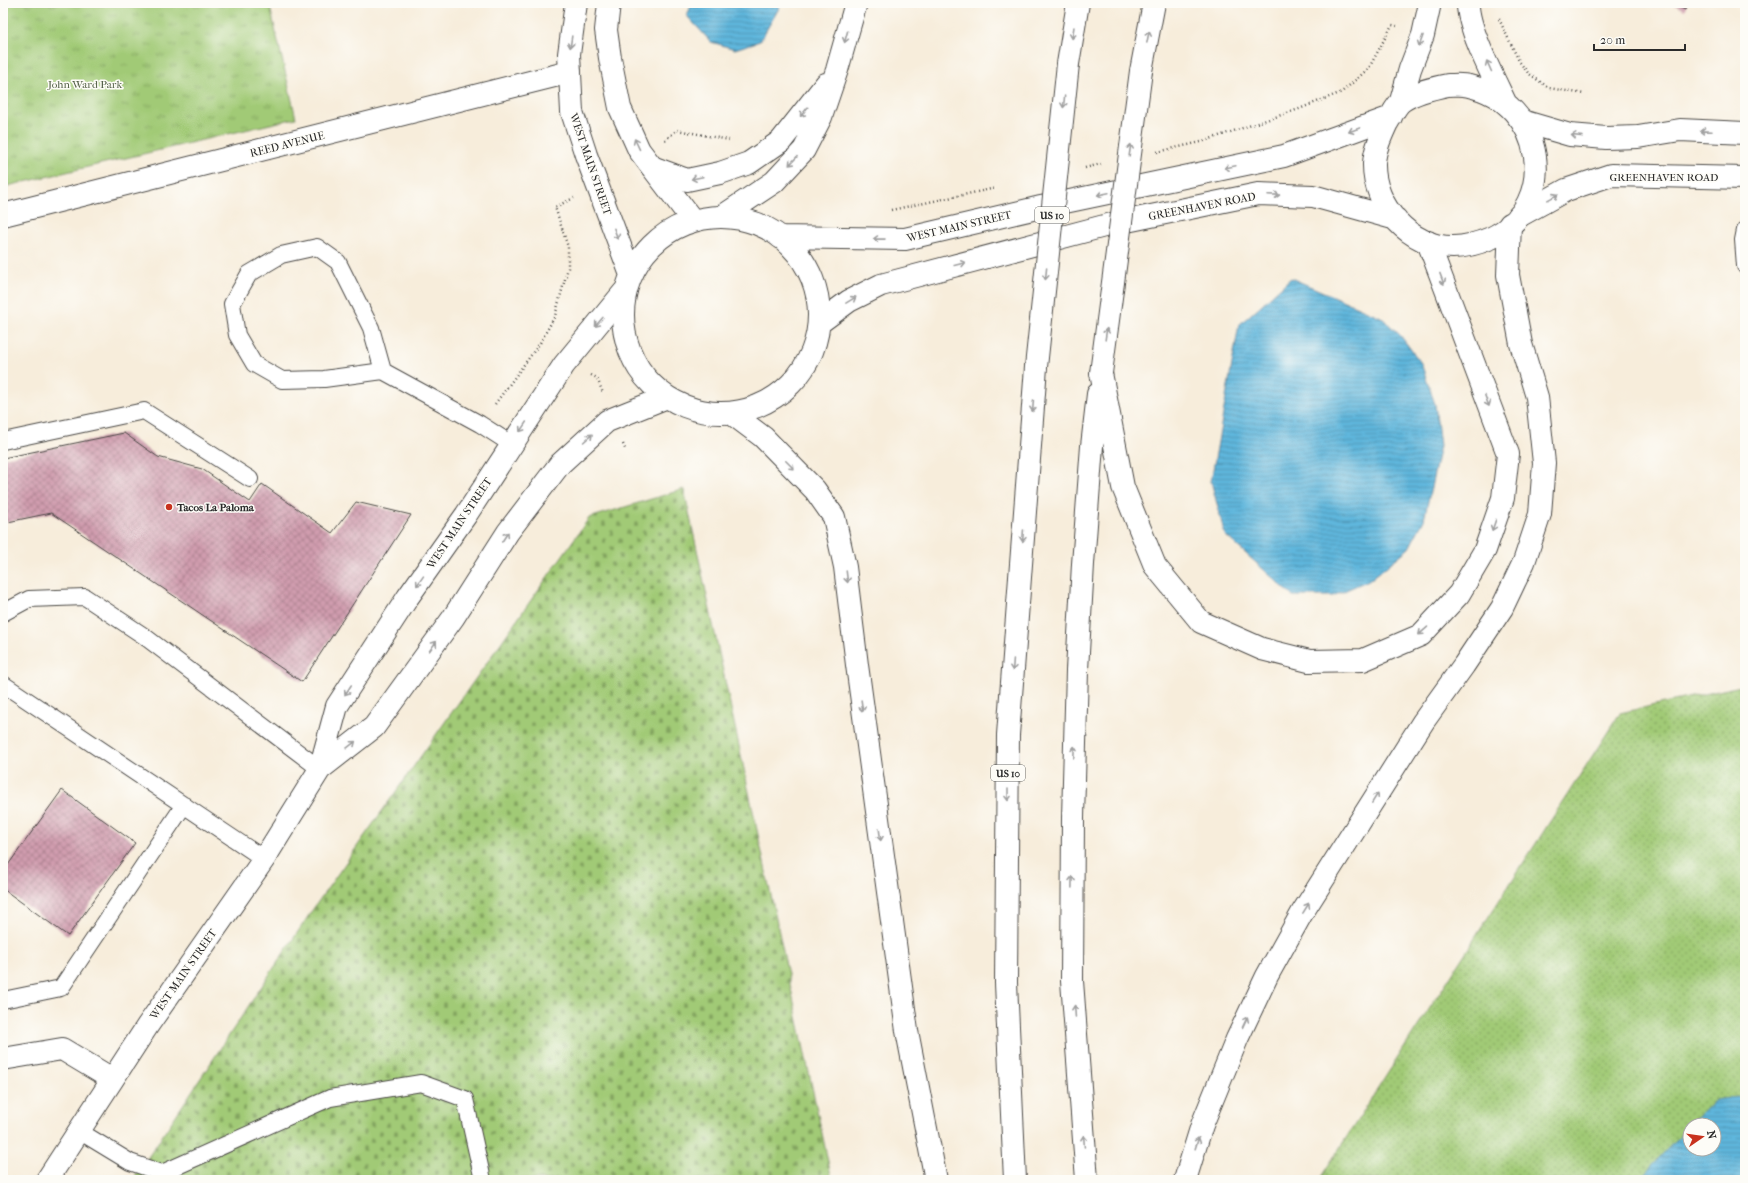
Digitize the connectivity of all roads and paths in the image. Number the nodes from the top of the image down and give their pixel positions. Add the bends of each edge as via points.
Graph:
1 (576, 3) edge
2 (609, 3) edge
3 (856, 3) edge
4 (1078, 3) edge
5 (1154, 3) edge
6 (1430, 3) edge
7 (1468, 3) edge
8 (1500, 19) dead end
9 (1392, 25) dead end
10 (837, 70) junction
11 (570, 72) junction
12 (1584, 94) dead end
13 (1505, 102) junction
14 (1396, 109) junction
15 (1522, 121) junction
16 (677, 130) dead end
17 (1745, 133) edge
18 (732, 140) dead end
19 (1154, 152) dead end
20 (1108, 163) dead end
21 (652, 167) junction
22 (1084, 168) dead end
23 (1745, 178) edge
24 (999, 187) dead end
25 (555, 207) dead end
26 (1040, 207) joint
27 (887, 211) dead end
28 (3, 215) edge
29 (723, 216) junction
30 (1396, 220) junction
31 (693, 221) junction
32 (1513, 222) junction
33 (1745, 230) edge
34 (780, 237) junction
35 (1428, 242) junction
36 (1745, 266) edge
37 (628, 283) junction
38 (819, 323) junction
39 (540, 343) junction
40 (567, 360) junction
41 (383, 371) junction
42 (1101, 373) junction
43 (667, 397) junction
44 (731, 413) junction
45 (613, 419) junction
46 (480, 424) junction
47 (3, 441) edge
48 (511, 444) junction
49 (626, 451) dead end
50 (250, 479) dead end
51 (3, 613) edge
52 (3, 684) edge
53 (320, 769) junction
54 (184, 805) junction
55 (264, 859) junction
56 (3, 1000) edge
57 (3, 1059) edge
58 (112, 1079) junction
59 (79, 1131) junction
60 (47, 1180) edge
61 (483, 1180) edge
62 (936, 1180) edge
63 (1015, 1180) edge
64 (1088, 1180) edge
65 (1185, 1180) edge

1 -> 11 main road, WEST MAIN STREET via 569,54
21 -> 2 main road via 639,150 620,108 606,30
3 -> 10 main road
4 -> 63 main road, US 10, bridge via 1068,64 1036,367 1008,735 1006,982
42 -> 5 main road, bridge via 1141,71
6 -> 14 main road via 1423,35
13 -> 7 main road via 1468,14
8 - 12 path via 1519,61 1528,73 1549,88
9 - 19 path via 1369,68 1342,92 1201,142
10 -> 21 main road via 781,140 749,162 720,173 687,180
10 -> 29 main road via 821,117 804,150 774,182
11 - 28 main road, REED AVENUE
11 -> 37 main road, WEST MAIN STREET via 572,112
13 - 14 main road, GREENHAVEN ROAD via 1488,92 1468,86 1448,85 1428,89
13 - 15 main road, GREENHAVEN ROAD
14 -> 26 main road, GREENHAVEN ROAD via 1284,156
14 - 30 main road, GREENHAVEN ROAD via 1379,139 1374,163 1378,189 1388,212
17 -> 15 main road via 1680,130 1638,137 1606,138 1570,135
15 - 32 main road, GREENHAVEN ROAD via 1533,144 1536,169 1532,194
16 - 18 path
20 - 22 path
21 - 31 main road
32 -> 23 main road, GREENHAVEN ROAD via 1566,190 1611,175
24 - 27 path
25 - 39 path via 568,246 568,268 556,316
26 -> 34 main road, WEST MAIN STREET via 904,239
29 - 31 main road
29 - 34 main road via 753,222
30 - 35 main road, GREENHAVEN ROAD via 1406,230
38 -> 30 main road, GREENHAVEN ROAD via 849,301 882,285 1112,224 1258,194 1313,196
31 - 37 main road via 665,234 643,255
32 - 35 main road, GREENHAVEN ROAD via 1501,233 1478,244 1453,247
65 -> 32 main road via 1205,1117 1237,1039 1267,976 1302,913 1423,722 1502,608 1524,562 1540,514 1544,463 1537,397 1521,344 1508,275
33 - 36 lane
34 - 38 main road via 802,259 816,289
35 -> 42 main road via 1508,454 1504,498 1486,550 1459,594 1421,635 1363,660 1309,661 1262,650 1200,622 1154,566 1123,487
37 -> 40 main road, WEST MAIN STREET
37 - 43 main road via 623,313 627,344 642,374
38 - 44 main road via 810,356 791,384 764,403
39 - 40 path
39 - 46 path
40 - 45 path via 597,378
40 -> 48 main road, WEST MAIN STREET
41 - 41 lane via 324,379 282,380 254,364 237,335 232,304 249,274 281,255 317,247 338,262 371,328
41 - 46 lane
64 -> 42 main road via 1072,981 1073,818 1083,571 1092,446
43 - 44 main road via 698,410
43 - 45 main road, WEST MAIN STREET
44 -> 62 main road via 763,437 789,463 815,490 834,517 845,567 907,1031
45 - 49 path
53 -> 45 main road, WEST MAIN STREET via 374,727 453,618 508,532 560,464 607,421
46 - 48 lane
47 - 50 lane via 144,411
48 -> 53 main road, WEST MAIN STREET via 337,706
51 - 53 lane via 29,599 86,597 144,636
52 - 54 lane
53 - 55 main road, WEST MAIN STREET
54 - 55 lane
54 - 56 lane via 61,988
55 - 58 main road, WEST MAIN STREET
57 - 58 main road via 62,1049
58 - 59 main road, WEST MAIN STREET
59 - 60 main road, WEST MAIN STREET
59 - 61 lane via 130,1162 162,1173 330,1098 421,1083 465,1099

